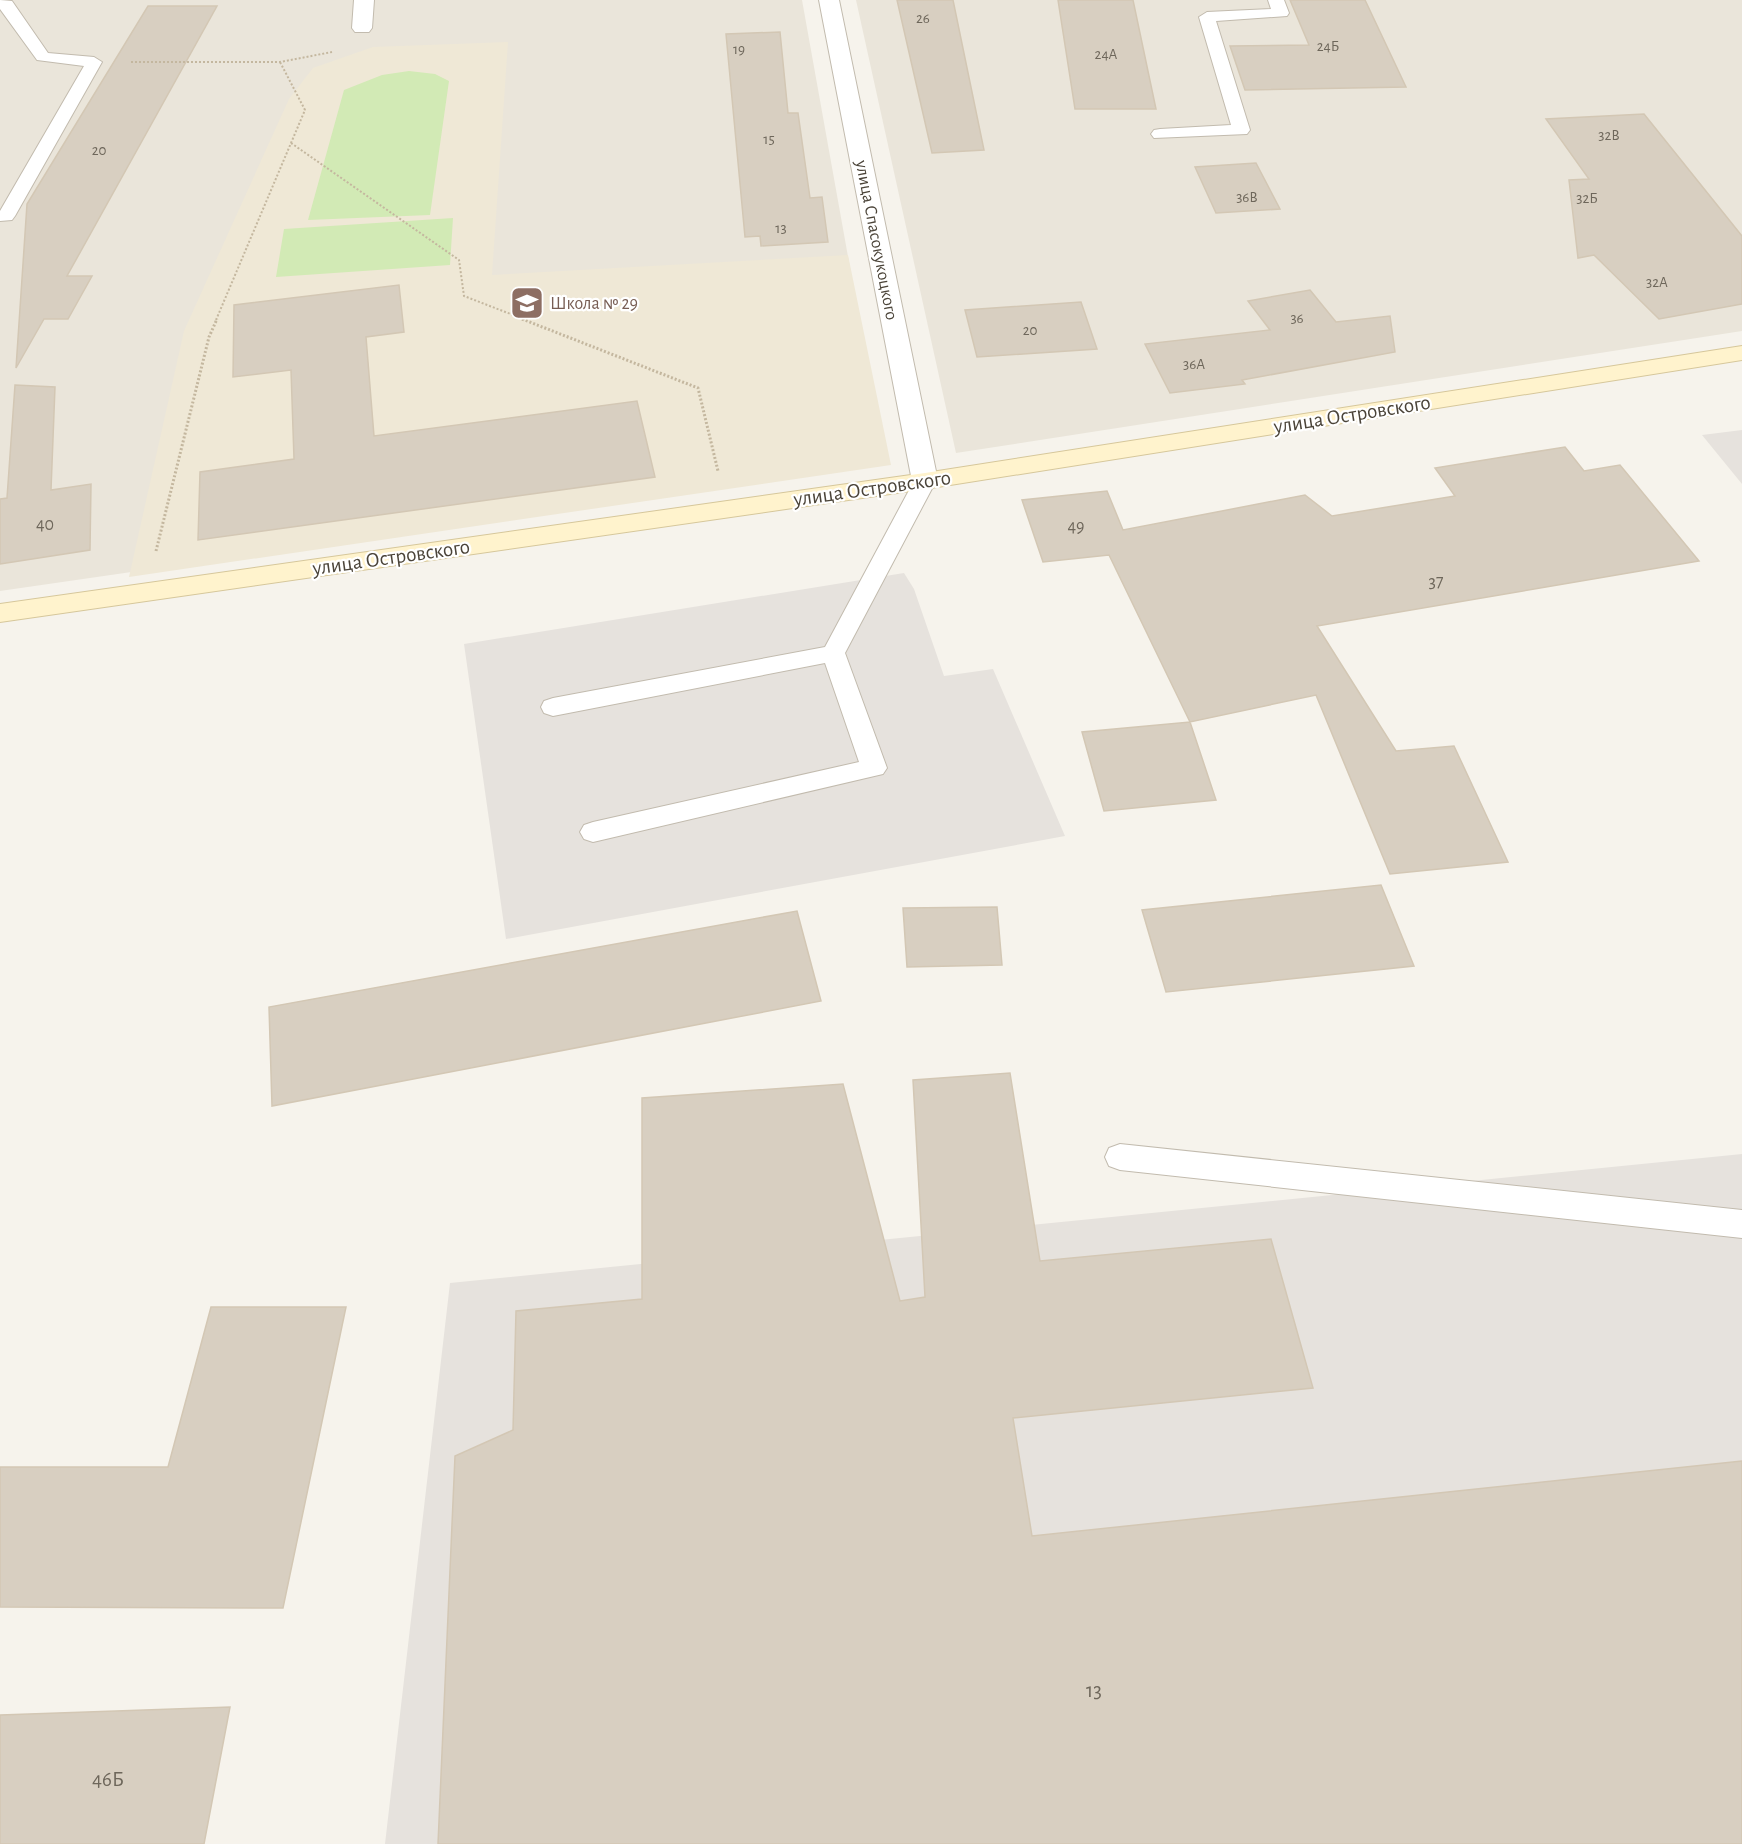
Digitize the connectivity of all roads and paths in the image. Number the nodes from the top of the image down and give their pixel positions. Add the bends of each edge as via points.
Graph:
1 (363, 0) edge
2 (830, 0) edge
3 (1276, 0) edge
4 (0, 4) edge
5 (362, 28) joint
6 (94, 62) junction
7 (280, 63) junction
8 (1160, 134) dead end
9 (291, 143) junction
10 (0, 216) edge
11 (1742, 353) edge
12 (925, 481) junction
13 (728, 509) junction
14 (146, 592) junction
15 (0, 613) edge
16 (833, 652) junction
17 (553, 707) dead end
18 (592, 832) dead end
19 (1120, 1157) dead end
20 (1742, 1224) edge

1 - 5 street
2 - 12 street, улица Спасокукоцкого
3 - 8 lane via 1281,13 1207,16 1241,130
4 - 6 lane via 6,3 43,57
5 - 7 path via 335,52
6 - 7 path
6 - 10 lane via 6,216
7 - 9 path via 305,110
9 - 13 path via 459,260 464,296 698,388
9 - 14 path via 208,337
11 - 12 main road, улица Островского
12 - 13 main road, улица Островского
12 - 16 lane
13 - 14 main road, улица Островского
14 - 15 main road, улица Островского
16 - 17 lane
16 - 18 lane via 874,768
19 - 20 lane

